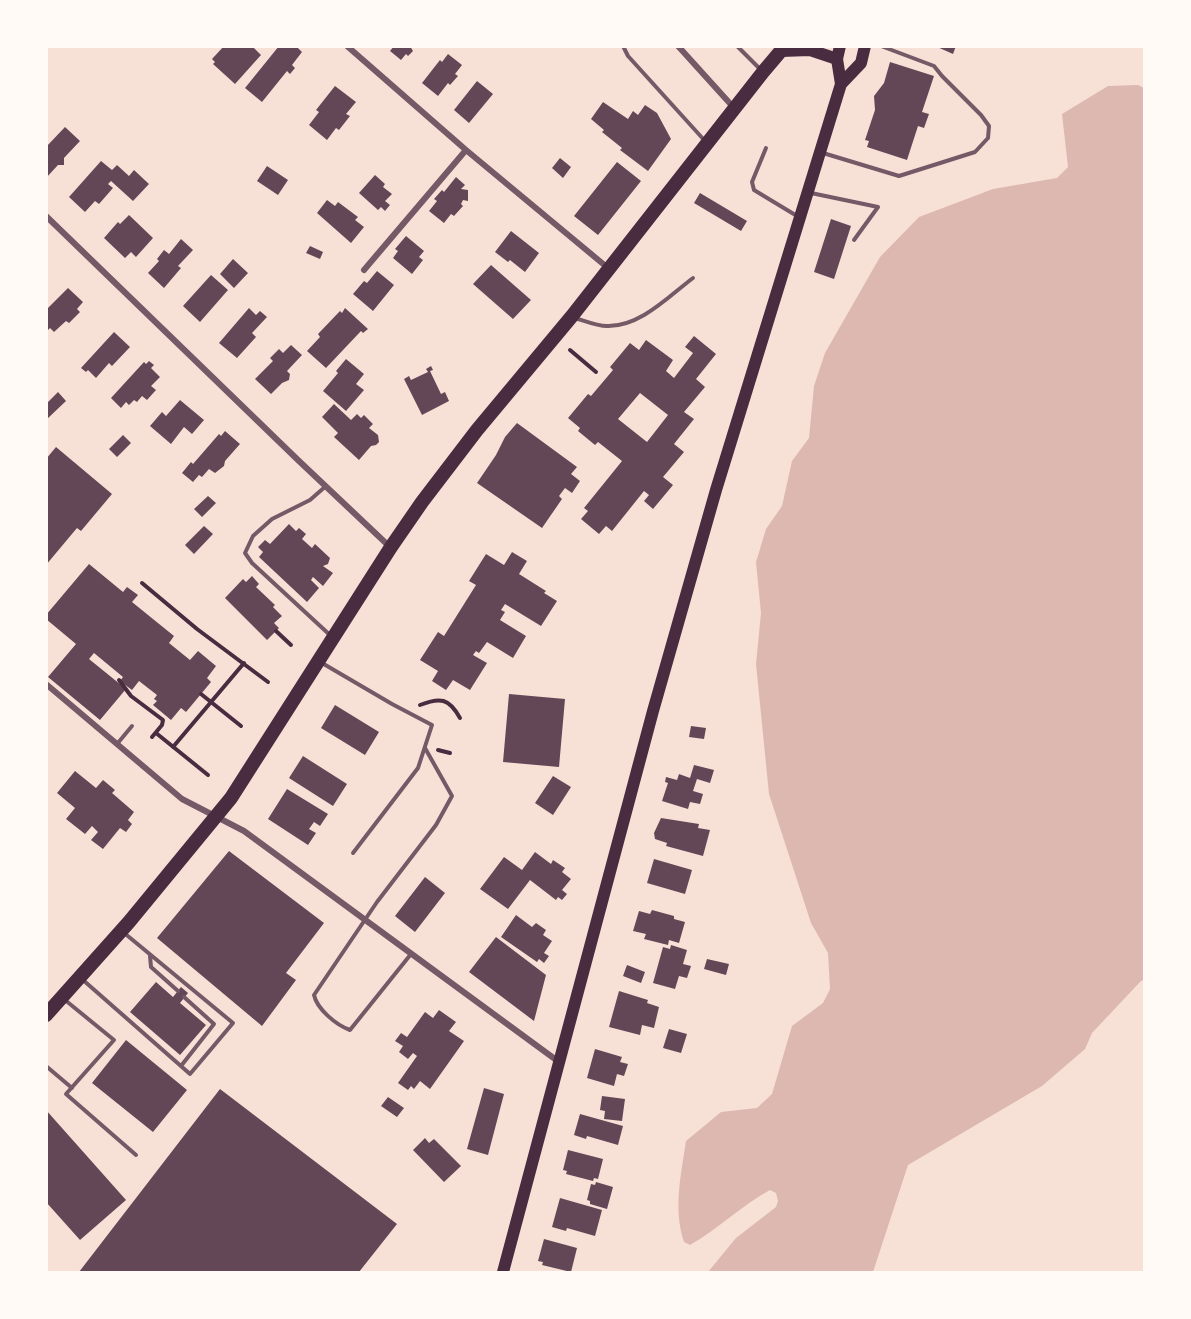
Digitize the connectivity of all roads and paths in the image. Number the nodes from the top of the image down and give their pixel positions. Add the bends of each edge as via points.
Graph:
1 (348, 46) edge
2 (623, 46) edge
3 (678, 46) edge
4 (737, 46) edge
5 (865, 46) edge
6 (881, 46) edge
7 (783, 49) edge
8 (838, 53) edge
9 (763, 72) junction
10 (841, 84) junction
11 (735, 109) junction
12 (707, 144) junction
13 (766, 148) dead end
14 (466, 150) junction
15 (820, 152) junction
16 (808, 192) junction
17 (46, 216) edge
18 (800, 218) junction
19 (854, 240) dead end
20 (608, 268) junction
21 (364, 270) dead end
22 (693, 278) dead end
23 (572, 316) junction
24 (570, 350) dead end
25 (596, 372) dead end
26 (326, 486) junction
27 (391, 547) junction
28 (142, 583) dead end
29 (276, 631) dead end
30 (333, 638) junction
31 (291, 645) dead end
32 (319, 661) junction
33 (244, 663) junction
34 (118, 680) dead end
35 (268, 682) dead end
36 (46, 684) edge
37 (201, 694) dead end
38 (211, 702) junction
39 (415, 705) dead end
40 (460, 718) dead end
41 (132, 726) dead end
42 (241, 726) dead end
43 (117, 744) junction
44 (173, 747) junction
45 (425, 748) junction
46 (438, 750) dead end
47 (450, 753) dead end
48 (208, 775) dead end
49 (215, 815) junction
50 (353, 853) dead end
51 (365, 920) junction
52 (121, 930) junction
53 (411, 954) junction
54 (149, 955) junction
55 (81, 977) junction
56 (178, 991) dead end
57 (184, 997) dead end
58 (62, 998) junction
59 (46, 1015) edge
60 (558, 1062) junction
61 (46, 1066) edge
62 (181, 1066) junction
63 (72, 1088) junction
64 (136, 1155) dead end
65 (503, 1272) edge

1 - 14 street
2 - 12 lane
3 - 11 street
4 - 9 lane
5 - 10 main road via 861,63
6 - 15 lane via 934,66 981,115 988,126 988,138 975,152 899,176
7 - 8 main road
7 - 9 highway
8 - 10 main road
9 - 11 highway
10 - 15 main road
11 - 12 highway
12 - 20 highway
13 - 18 lane via 752,182 754,190
14 - 20 street
14 - 21 street
15 - 16 main road
16 - 18 main road
16 - 19 lane via 878,207
17 - 26 street
18 - 60 main road via 713,501
20 - 23 highway
22 - 23 lane via 644,315 623,324 607,326
23 - 27 highway via 477,430
24 - 25 path
26 - 27 street
26 - 30 lane via 310,500 272,519 253,536 245,553 252,564
27 - 30 highway
28 - 33 path
29 - 31 path
30 - 32 highway
32 - 45 lane via 432,725
32 - 49 highway via 231,798
33 - 35 path
33 - 38 path
34 - 44 path via 131,696 163,720 154,735
36 - 43 street
37 - 38 path
38 - 42 path
38 - 44 path
39 - 40 path via 432,700 450,703
41 - 43 lane
43 - 49 street via 183,799
44 - 48 path
45 - 50 lane via 418,768
45 - 51 lane via 452,796 436,825
46 - 47 path
49 - 51 street via 244,831
49 - 52 highway
51 - 53 street
51 - 53 lane via 314,995 316,1004 342,1027 350,1030
52 - 54 lane
52 - 55 highway
53 - 60 street
54 - 56 lane via 151,967
54 - 62 lane via 233,1023 190,1074
55 - 58 highway
55 - 62 lane
57 - 62 lane via 214,1024
58 - 59 highway
58 - 63 lane via 114,1040
60 - 65 main road
61 - 63 lane
63 - 64 lane via 66,1094

